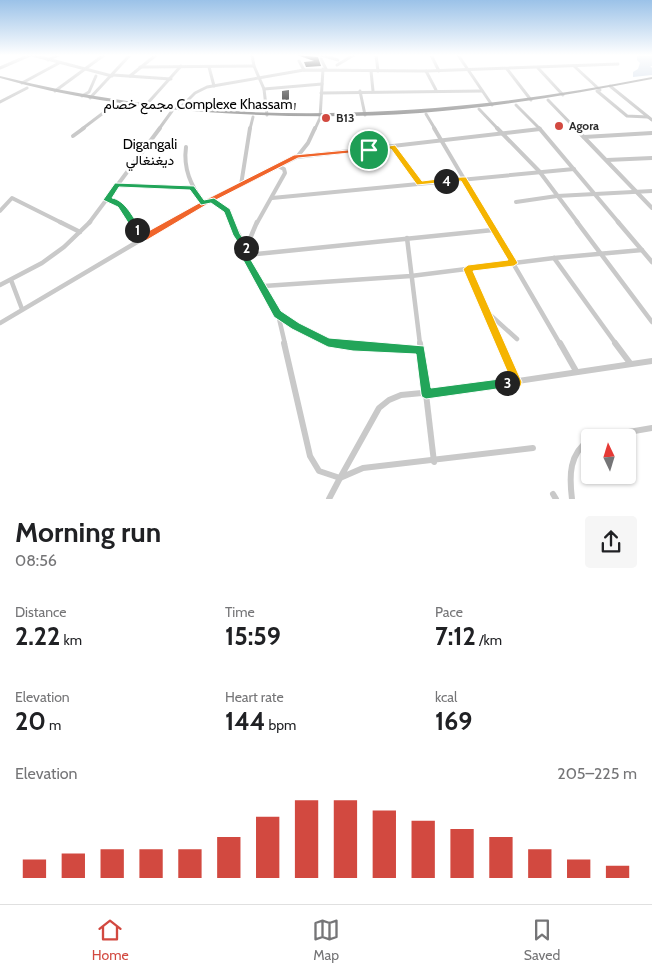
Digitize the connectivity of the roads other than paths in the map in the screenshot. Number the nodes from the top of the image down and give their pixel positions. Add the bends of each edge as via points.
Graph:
1 (0, 78) edge
2 (1, 78) edge
3 (31, 78) edge
4 (73, 78) edge
5 (95, 78) edge
6 (110, 78) edge
7 (161, 78) edge
8 (212, 78) edge
9 (252, 78) edge
10 (259, 78) edge
11 (323, 78) edge
12 (371, 78) edge
13 (429, 78) edge
14 (474, 78) edge
15 (515, 78) edge
16 (548, 78) edge
17 (587, 78) edge
18 (171, 79) joint
19 (649, 80) edge
20 (22, 83) junction
21 (322, 84) junction
22 (104, 85) junction
23 (214, 86) junction
24 (611, 87) junction
25 (27, 88) junction
26 (91, 88) junction
27 (264, 89) junction
28 (436, 90) junction
29 (599, 90) junction
30 (55, 91) junction
31 (360, 91) junction
32 (373, 91) junction
33 (482, 91) junction
34 (321, 93) junction
35 (563, 95) junction
36 (82, 96) junction
37 (90, 98) junction
38 (531, 100) junction
39 (548, 100) junction
40 (0, 102) edge
41 (115, 104) junction
42 (492, 105) junction
43 (516, 105) junction
44 (146, 106) junction
45 (179, 109) junction
46 (479, 109) junction
47 (172, 111) junction
48 (365, 114) junction
49 (426, 114) junction
50 (267, 115) junction
51 (253, 116) junction
52 (320, 117) junction
53 (648, 117) junction
54 (652, 120) edge
55 (540, 130) junction
56 (652, 133) edge
57 (503, 135) junction
58 (73, 136) dead end
59 (584, 137) junction
60 (442, 142) junction
61 (186, 147) dead end
62 (393, 147) junction
63 (296, 157) junction
64 (652, 158) edge
65 (607, 160) junction
66 (280, 167) junction
67 (574, 168) junction
68 (539, 171) junction
69 (463, 179) junction
70 (420, 183) junction
71 (117, 185) junction
72 (241, 185) junction
73 (192, 188) junction
74 (635, 191) junction
75 (652, 191) edge
76 (596, 194) junction
77 (557, 196) junction
78 (272, 198) junction
79 (107, 200) junction
80 (211, 200) junction
81 (516, 202) dead end
82 (203, 203) junction
83 (652, 208) edge
84 (0, 211) edge
85 (493, 230) junction
86 (80, 232) junction
87 (144, 238) junction
88 (407, 238) junction
89 (246, 248) junction
90 (642, 250) junction
91 (600, 254) junction
92 (247, 255) junction
93 (554, 258) junction
94 (652, 262) edge
95 (514, 263) junction
96 (468, 269) junction
97 (411, 276) junction
98 (11, 280) junction
99 (0, 285) edge
100 (264, 286) junction
101 (22, 309) junction
102 (486, 312) junction
103 (278, 314) junction
104 (652, 322) edge
105 (0, 323) edge
106 (516, 339) dead end
107 (420, 349) junction
108 (652, 361) edge
109 (630, 364) junction
110 (576, 371) junction
111 (517, 382) junction
112 (426, 394) junction
113 (652, 428) edge
114 (636, 431) edge
115 (581, 446) edge
116 (533, 448) dead end
117 (434, 462) junction
118 (340, 478) junction
119 (329, 499) edge
120 (572, 499) edge

1 - 25 highway
2 - 20 highway
3 - 20 street
4 - 30 street
5 - 26 street
6 - 22 street
7 - 18 street
8 - 23 street
9 - 23 street
10 - 27 street
11 - 21 street
12 - 32 street
13 - 28 street
14 - 33 street
15 - 38 street
16 - 35 street
17 - 29 street
18 - 44 street
19 - 24 highway
20 - 30 highway
21 - 27 street
21 - 34 street
22 - 26 street
22 - 37 street
23 - 45 street via 199,90
24 - 29 highway
24 - 53 street
25 - 40 street
25 - 41 highway
26 - 36 street
27 - 50 street
28 - 32 street
28 - 33 street
29 - 35 highway
29 - 39 highway
29 - 53 street via 627,116
30 - 36 highway
31 - 32 street
31 - 34 street
31 - 48 street
33 - 42 street
34 - 52 street
35 - 38 highway
36 - 37 highway
37 - 44 highway
38 - 42 highway
39 - 43 highway
39 - 59 street
41 - 47 highway
41 - 58 street
42 - 48 highway
43 - 46 highway
43 - 55 street
44 - 45 highway
45 - 50 highway
46 - 49 highway
46 - 57 street
47 - 51 highway
47 - 71 street
48 - 52 highway
49 - 52 highway
49 - 60 street
50 - 52 highway
51 - 52 highway
51 - 72 street
52 - 63 street via 308,143
53 - 54 street
55 - 57 street
55 - 67 street
56 - 59 street
57 - 60 street
57 - 68 street
59 - 65 street
60 - 62 street
60 - 69 street
61 - 73 street via 184,162
62 - 63 street
62 - 70 street
63 - 66 street
64 - 65 street
65 - 74 street
66 - 72 street
66 - 78 street via 285,173
67 - 68 street
67 - 76 street
68 - 69 street
68 - 77 street
69 - 70 street
69 - 85 street
70 - 78 street
71 - 73 street
71 - 79 street
72 - 80 street
73 - 82 street
74 - 75 street
74 - 76 street
74 - 83 street
76 - 77 street
76 - 90 street
77 - 81 street
77 - 91 street
78 - 89 street
79 - 86 street
79 - 87 street via 121,205
80 - 82 street
80 - 89 street via 227,211
82 - 87 street
84 - 86 street via 12,198
85 - 88 street
85 - 95 street
86 - 98 street via 42,263
87 - 101 street
88 - 92 street
88 - 97 street
89 - 92 street
90 - 91 street
90 - 94 street
91 - 93 street
91 - 104 street
92 - 100 street
93 - 95 street
93 - 109 street
95 - 96 street
95 - 110 street
96 - 97 street
96 - 102 street
97 - 100 street
97 - 107 street
98 - 99 street
98 - 101 street
100 - 103 street
101 - 105 street
102 - 106 street
102 - 111 street
103 - 107 street via 328,342
103 - 118 street via 310,456 319,471
107 - 112 street
108 - 109 street
109 - 110 street
110 - 111 street
111 - 112 street
112 - 117 street
112 - 118 street via 401,395 379,408
113 - 114 street
115 - 120 street via 571,464
116 - 117 street
117 - 118 street via 363,468
118 - 119 street

